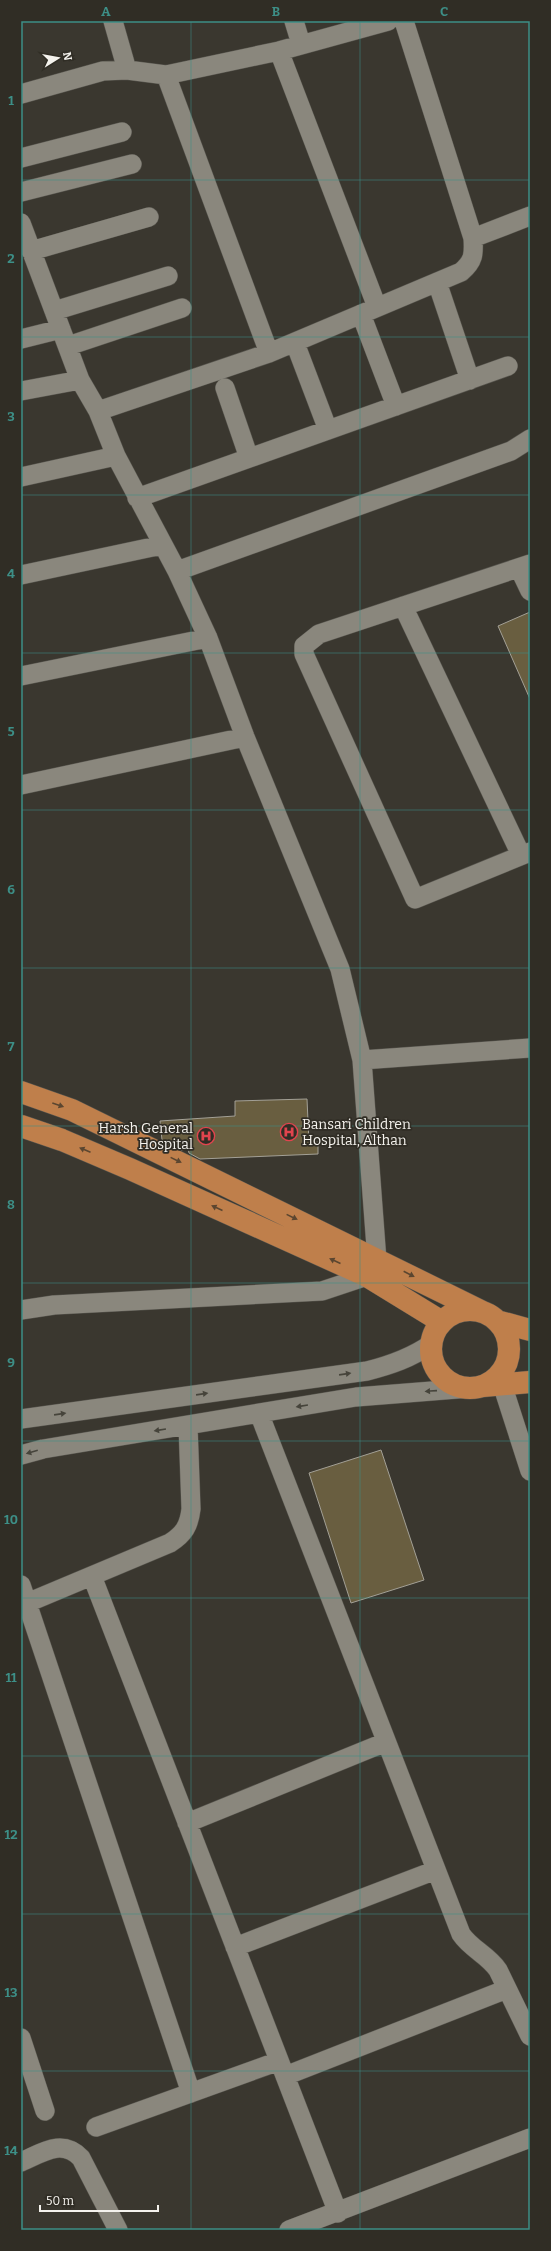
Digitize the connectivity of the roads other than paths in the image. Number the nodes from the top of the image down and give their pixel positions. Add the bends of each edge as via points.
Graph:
1 (113, 21) edge
2 (294, 21) edge
3 (388, 21) edge
4 (404, 21) edge
5 (301, 44) junction
6 (279, 51) junction
7 (127, 70) junction
8 (166, 75) junction
9 (21, 94) edge
10 (122, 132) dead end
11 (21, 158) edge
12 (132, 164) dead end
13 (21, 192) edge
14 (149, 217) dead end
15 (529, 218) edge
16 (21, 223) edge
17 (473, 238) junction
18 (32, 251) junction
19 (168, 276) dead end
20 (437, 282) junction
21 (182, 308) dead end
22 (54, 311) junction
23 (369, 311) junction
24 (61, 329) junction
25 (21, 339) edge
26 (295, 342) junction
27 (68, 346) junction
28 (269, 353) junction
29 (508, 366) dead end
30 (80, 380) junction
31 (470, 380) junction
32 (226, 388) dead end
33 (21, 391) edge
34 (396, 406) junction
35 (98, 411) junction
36 (328, 430) junction
37 (530, 439) edge
38 (116, 456) junction
39 (249, 458) junction
40 (21, 477) edge
41 (137, 498) junction
42 (162, 545) junction
43 (525, 566) edge
44 (177, 571) junction
45 (21, 575) edge
46 (530, 591) edge
47 (403, 606) junction
48 (208, 638) junction
49 (21, 676) edge
50 (245, 737) junction
51 (21, 785) edge
52 (526, 853) edge
53 (530, 1048) edge
54 (362, 1060) junction
55 (21, 1092) edge
56 (21, 1126) edge
57 (374, 1272) junction
58 (21, 1310) edge
59 (492, 1318) junction
60 (442, 1322) junction
61 (530, 1330) edge
62 (431, 1344) junction
63 (530, 1382) edge
64 (485, 1386) junction
65 (259, 1413) junction
66 (21, 1419) edge
67 (188, 1425) junction
68 (21, 1455) edge
69 (530, 1471) edge
70 (92, 1576) junction
71 (21, 1585) edge
72 (27, 1603) junction
73 (386, 1742) junction
74 (187, 1823) junction
75 (436, 1870) junction
76 (235, 1947) junction
77 (507, 1989) junction
78 (529, 2030) edge
79 (21, 2038) edge
80 (282, 2068) junction
81 (191, 2093) junction
82 (45, 2111) dead end
83 (96, 2127) dead end
84 (530, 2138) edge
85 (21, 2162) edge
86 (338, 2213) junction
87 (118, 2230) edge
88 (288, 2230) edge

1 - 7 street
2 - 5 street
3 - 5 street
4 - 17 street
5 - 6 street
6 - 8 street
6 - 23 street
7 - 8 street
7 - 9 street via 103,70
8 - 28 street
10 - 11 street
12 - 13 street
14 - 18 street
15 - 17 street
16 - 18 street
17 - 20 street via 474,255 470,264 462,272
18 - 22 street
19 - 22 street
20 - 23 street
20 - 31 street
21 - 27 street
22 - 24 street
23 - 26 street
23 - 34 street
24 - 25 street
24 - 27 street
26 - 28 street
26 - 36 street
27 - 30 street
28 - 35 street
29 - 31 street
30 - 33 street
30 - 35 street
31 - 34 street
32 - 39 street
34 - 36 street
35 - 38 street
36 - 39 street
37 - 44 street via 511,451
38 - 40 street
38 - 41 street
39 - 41 street
41 - 42 street
42 - 44 street
42 - 45 street
43 - 46 street
43 - 47 street
44 - 48 street
47 - 52 street
47 - 52 street via 318,634 304,646 304,654 415,899
48 - 49 street
48 - 50 street
50 - 51 street
50 - 54 street via 340,969
53 - 54 street
54 - 57 street
55 -> 57 main road via 72,1110
57 -> 56 main road via 62,1140
57 - 58 street via 322,1290 54,1305
57 -> 59 main road
57 - 60 main road via 410,1304
59 - 60 main road via 476,1310 452,1314
59 - 61 main road
59 - 64 main road via 504,1332 508,1343 508,1357 499,1374
60 - 62 main road
62 - 64 main road via 436,1369 445,1379 456,1386
66 -> 62 street via 366,1371 408,1358
63 - 64 main road
64 -> 65 street via 356,1397
64 - 69 street
65 - 67 street
65 - 73 street
67 -> 68 street via 43,1449
67 - 70 street via 191,1510 189,1522 182,1535 170,1543
70 - 72 street
70 - 74 street
71 - 72 street
72 - 81 street
73 - 74 street
73 - 75 street
74 - 76 street
75 - 76 street
75 - 77 street via 461,1934 492,1962
76 - 80 street
77 - 78 street
77 - 80 street
79 - 82 street
80 - 81 street
80 - 86 street
81 - 83 street
84 - 86 street
85 - 87 street via 53,2149 65,2147 74,2150 81,2158
86 - 88 street

